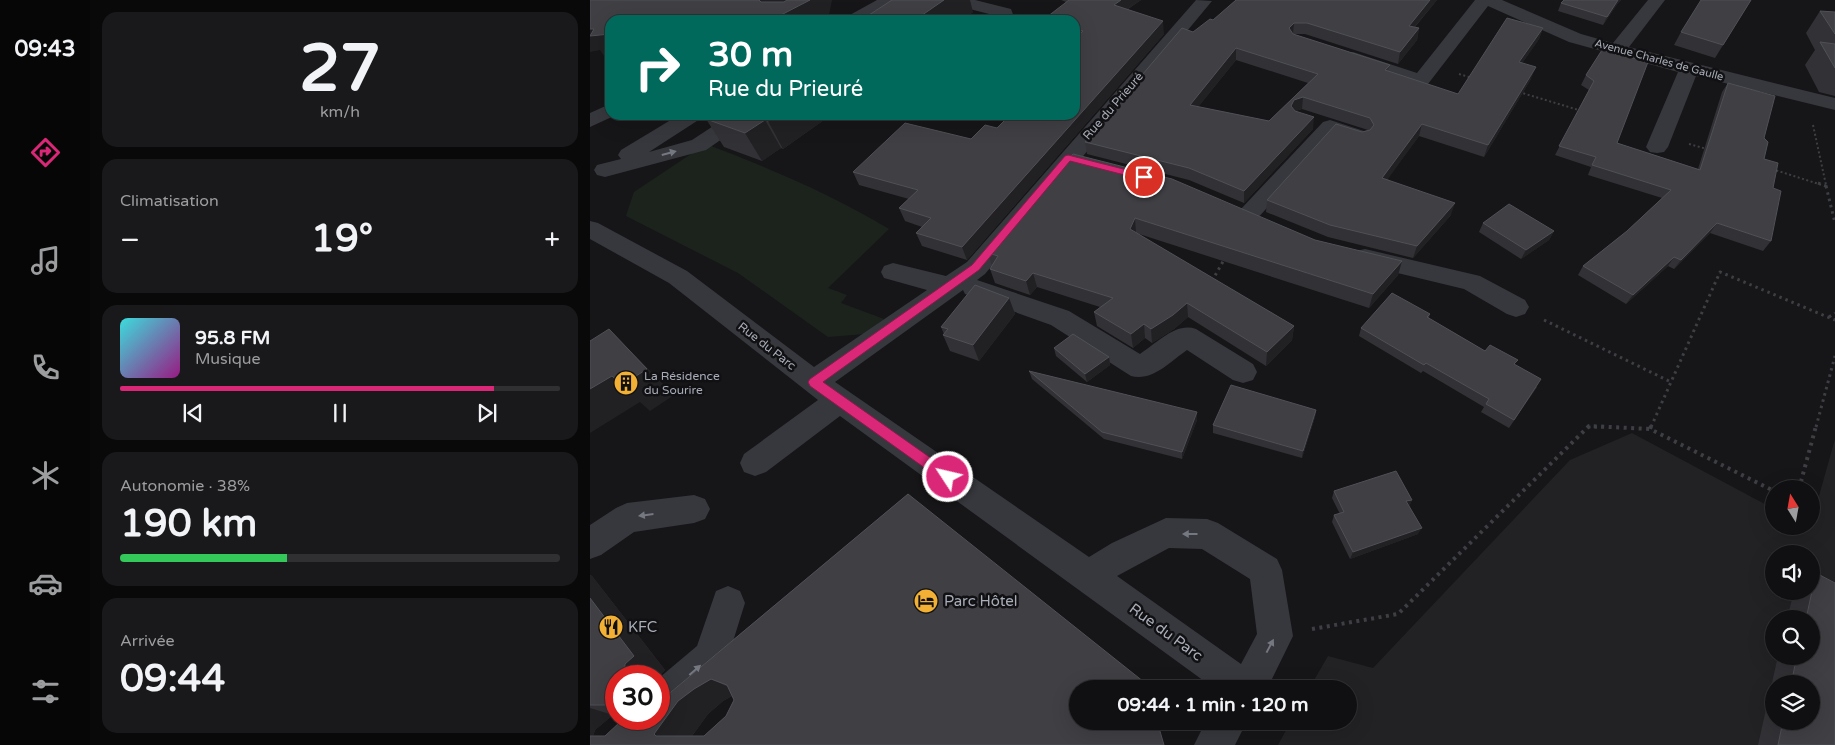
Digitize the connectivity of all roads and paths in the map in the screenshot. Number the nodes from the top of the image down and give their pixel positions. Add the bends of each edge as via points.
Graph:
1 (956, 0) edge
2 (1204, 0) edge
3 (1486, 0) edge
4 (1657, 0) edge
5 (896, 8) edge
6 (872, 15) edge
7 (1005, 15) edge
8 (1617, 50) junction
9 (1336, 52) edge
10 (1432, 66) junction
11 (1689, 69) junction
12 (1478, 80) edge
13 (1514, 91) edge
14 (1807, 98) junction
15 (1835, 104) edge
16 (605, 113) edge
17 (1588, 113) edge
18 (1308, 119) edge
19 (686, 120) edge
20 (736, 120) edge
21 (590, 121) edge
22 (1330, 126) junction
23 (1360, 136) edge
24 (1659, 141) joint
25 (1707, 149) edge
26 (1068, 158) junction
27 (1096, 165) edge
28 (1771, 169) edge
29 (597, 174) edge
30 (1826, 186) junction
31 (1249, 215) joint
32 (1835, 223) edge
33 (590, 229) edge
34 (1340, 251) edge
35 (893, 272) dead end
36 (953, 284) junction
37 (1208, 288) edge
38 (1516, 307) joint
39 (1835, 313) edge
40 (1829, 317) junction
41 (1835, 320) edge
42 (1835, 356) edge
43 (1243, 372) dead end
44 (814, 382) junction
45 (1672, 382) junction
46 (839, 400) junction
47 (1650, 429) junction
48 (755, 464) dead end
49 (1801, 480) edge
50 (1765, 486) edge
51 (694, 509) dead end
52 (590, 544) edge
53 (1087, 576) junction
54 (728, 603) dead end
55 (1275, 636) junction
56 (1233, 680) edge
57 (1251, 680) edge
58 (670, 692) edge
59 (1222, 730) edge
60 (1213, 745) edge

1 - 7 street
2 - 26 street, Rue du Prieuré
3 - 8 street, Avenue Charles de Gaulle via 1575,38
3 - 10 street
4 - 8 street
5 - 6 street
8 - 11 street, Avenue Charles de Gaulle
9 - 10 street via 1421,80
10 - 12 path
11 - 14 street, Avenue Charles de Gaulle
11 - 24 street
13 - 17 path
14 - 15 street, Avenue Charles de Gaulle
14 - 30 path
16 - 21 street
18 - 22 street
19 - 29 street
29 -> 20 street via 699,145
22 - 23 street
22 - 31 street
24 - 25 path
26 - 27 street
26 - 36 street, Rue du Prieuré via 976,268
28 - 30 path
30 - 32 path
31 - 37 path
33 - 44 street, Rue du Parc via 678,277
34 - 38 street via 1471,282
35 - 36 street
36 - 43 street via 1060,318 1142,368 1187,336
36 - 44 street, Rue du Prieuré
38 - 45 path
39 - 40 path
40 - 41 path
40 - 45 path via 1720,272
42 - 49 path
44 - 46 street, Rue du Parc
45 - 47 path
46 - 48 street
46 - 53 street, Rue du Parc
47 - 50 path
47 - 55 path via 1589,426 1398,614
51 -> 52 street via 627,518
55 -> 53 street via 1265,570 1207,534 1166,533
53 - 56 street, Rue du Parc
58 -> 54 street via 711,657
57 -> 55 street, Rue du Parc
59 - 60 street

